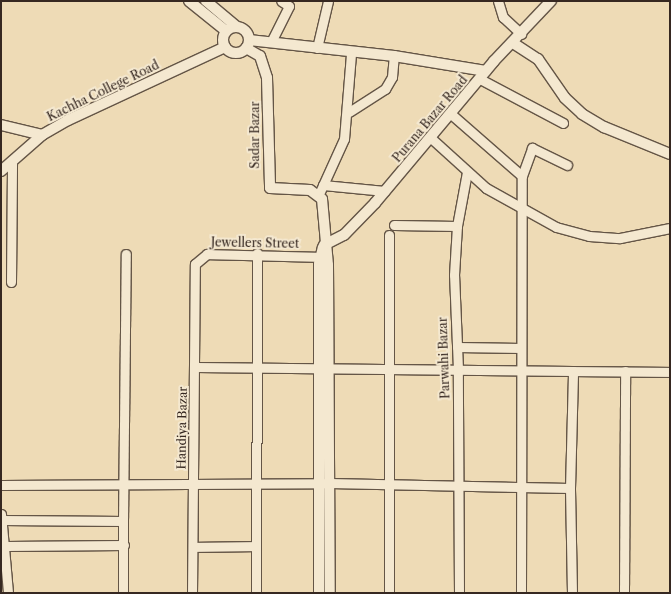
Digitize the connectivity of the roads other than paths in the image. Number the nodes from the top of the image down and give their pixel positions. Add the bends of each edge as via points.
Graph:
1 (189, 1) edge
2 (206, 1) edge
3 (281, 1) edge
4 (328, 1) edge
5 (498, 1) edge
6 (551, 1) edge
7 (236, 26) junction
8 (226, 31) junction
9 (521, 34) junction
10 (271, 42) junction
11 (513, 43) junction
12 (248, 44) junction
13 (225, 47) junction
14 (317, 48) junction
15 (351, 53) junction
16 (394, 56) junction
17 (483, 75) junction
18 (349, 112) junction
19 (452, 114) junction
20 (563, 123) dead end
21 (1, 124) edge
22 (42, 135) junction
23 (432, 139) junction
24 (670, 154) edge
25 (12, 163) junction
26 (567, 165) dead end
27 (1, 171) edge
28 (467, 172) junction
29 (522, 176) junction
30 (321, 190) junction
31 (384, 191) junction
32 (523, 210) junction
33 (394, 225) dead end
34 (457, 226) junction
35 (670, 228) edge
36 (389, 235) dead end
37 (324, 245) junction
38 (126, 254) dead end
39 (257, 254) junction
40 (320, 257) junction
41 (195, 264) joint
42 (10, 282) dead end
43 (457, 346) junction
44 (521, 348) junction
45 (196, 367) junction
46 (257, 368) junction
47 (323, 368) junction
48 (458, 369) junction
49 (389, 370) junction
50 (573, 371) junction
51 (625, 371) junction
52 (521, 372) junction
53 (670, 372) edge
54 (324, 483) junction
55 (123, 484) junction
56 (194, 484) junction
57 (256, 484) junction
58 (1, 485) edge
59 (388, 485) junction
60 (459, 486) junction
61 (521, 486) junction
62 (570, 488) junction
63 (2, 517) edge
64 (123, 521) junction
65 (124, 545) junction
66 (6, 546) junction
67 (256, 546) junction
68 (193, 547) junction
69 (8, 593) edge
70 (123, 593) edge
71 (192, 593) edge
72 (256, 593) edge
73 (319, 593) edge
74 (330, 593) edge
75 (389, 593) edge
76 (459, 593) edge
77 (521, 593) edge
78 (572, 593) edge
79 (624, 593) edge

1 - 8 street
2 - 7 street
3 - 10 street via 289,6
4 - 14 street
5 - 9 street via 503,17
6 - 9 street, Purana Bazar Road
7 - 8 street
7 - 12 street via 244,30
8 - 13 street
9 - 11 street, Purana Bazar Road
10 - 12 street
10 - 14 street
11 - 17 street, Purana Bazar Road
11 - 24 street via 538,59 565,98 582,114 604,127
12 - 13 street via 236,53
12 - 30 street, Sadar Bazar via 260,56 267,78 270,188
13 - 22 street, Kachha College Road
14 - 15 street
15 - 16 street
15 - 18 street
16 - 17 street
16 - 18 street via 392,78 385,89
17 - 19 street, Purana Bazar Road
17 - 20 street
18 - 30 street via 344,139
19 - 23 street, Purana Bazar Road
19 - 29 street
21 - 22 street
22 - 25 street, Kachha College Road
23 - 28 street
23 - 31 street, Purana Bazar Road
25 - 27 street, Kachha College Road
25 - 42 street
26 - 29 street via 532,148
28 - 32 street
28 - 34 street, Parwahi Bazar
29 - 32 street
30 - 31 street
30 - 37 street
31 - 37 street, Purana Bazar Road via 344,235
32 - 35 street via 556,227 589,236 620,238
32 - 44 street
33 - 34 street
34 - 43 street, Parwahi Bazar via 454,275
36 - 49 street
37 - 40 street
37 - 47 street via 328,265
38 - 55 street
39 - 40 street, Jewellers Street
39 - 41 street, Jewellers Street via 207,254
39 - 46 street
40 - 47 street
41 - 45 street, Handiya Bazar
43 - 44 street
43 - 48 street, Parwahi Bazar
44 - 52 street
45 - 46 street
45 - 56 street, Handiya Bazar
46 - 47 street
46 - 57 street
47 - 49 street
47 - 54 street
48 - 49 street
48 - 52 street
48 - 60 street, Parwahi Bazar
49 - 59 street
50 - 51 street
50 - 52 street
50 - 62 street
51 - 53 street
51 - 79 street
52 - 61 street
54 - 57 street
54 - 59 street
54 - 73 street
54 - 74 street
55 - 56 street
55 - 58 street
55 - 64 street
56 - 57 street
56 - 68 street, Handiya Bazar
57 - 67 street
59 - 60 street
59 - 75 street
60 - 61 street
60 - 76 street, Parwahi Bazar
61 - 62 street
61 - 77 street
62 - 78 street
63 - 64 street
63 - 66 street
64 - 65 street
65 - 66 street
65 - 70 street
66 - 69 street
67 - 68 street
67 - 72 street
68 - 71 street, Handiya Bazar

